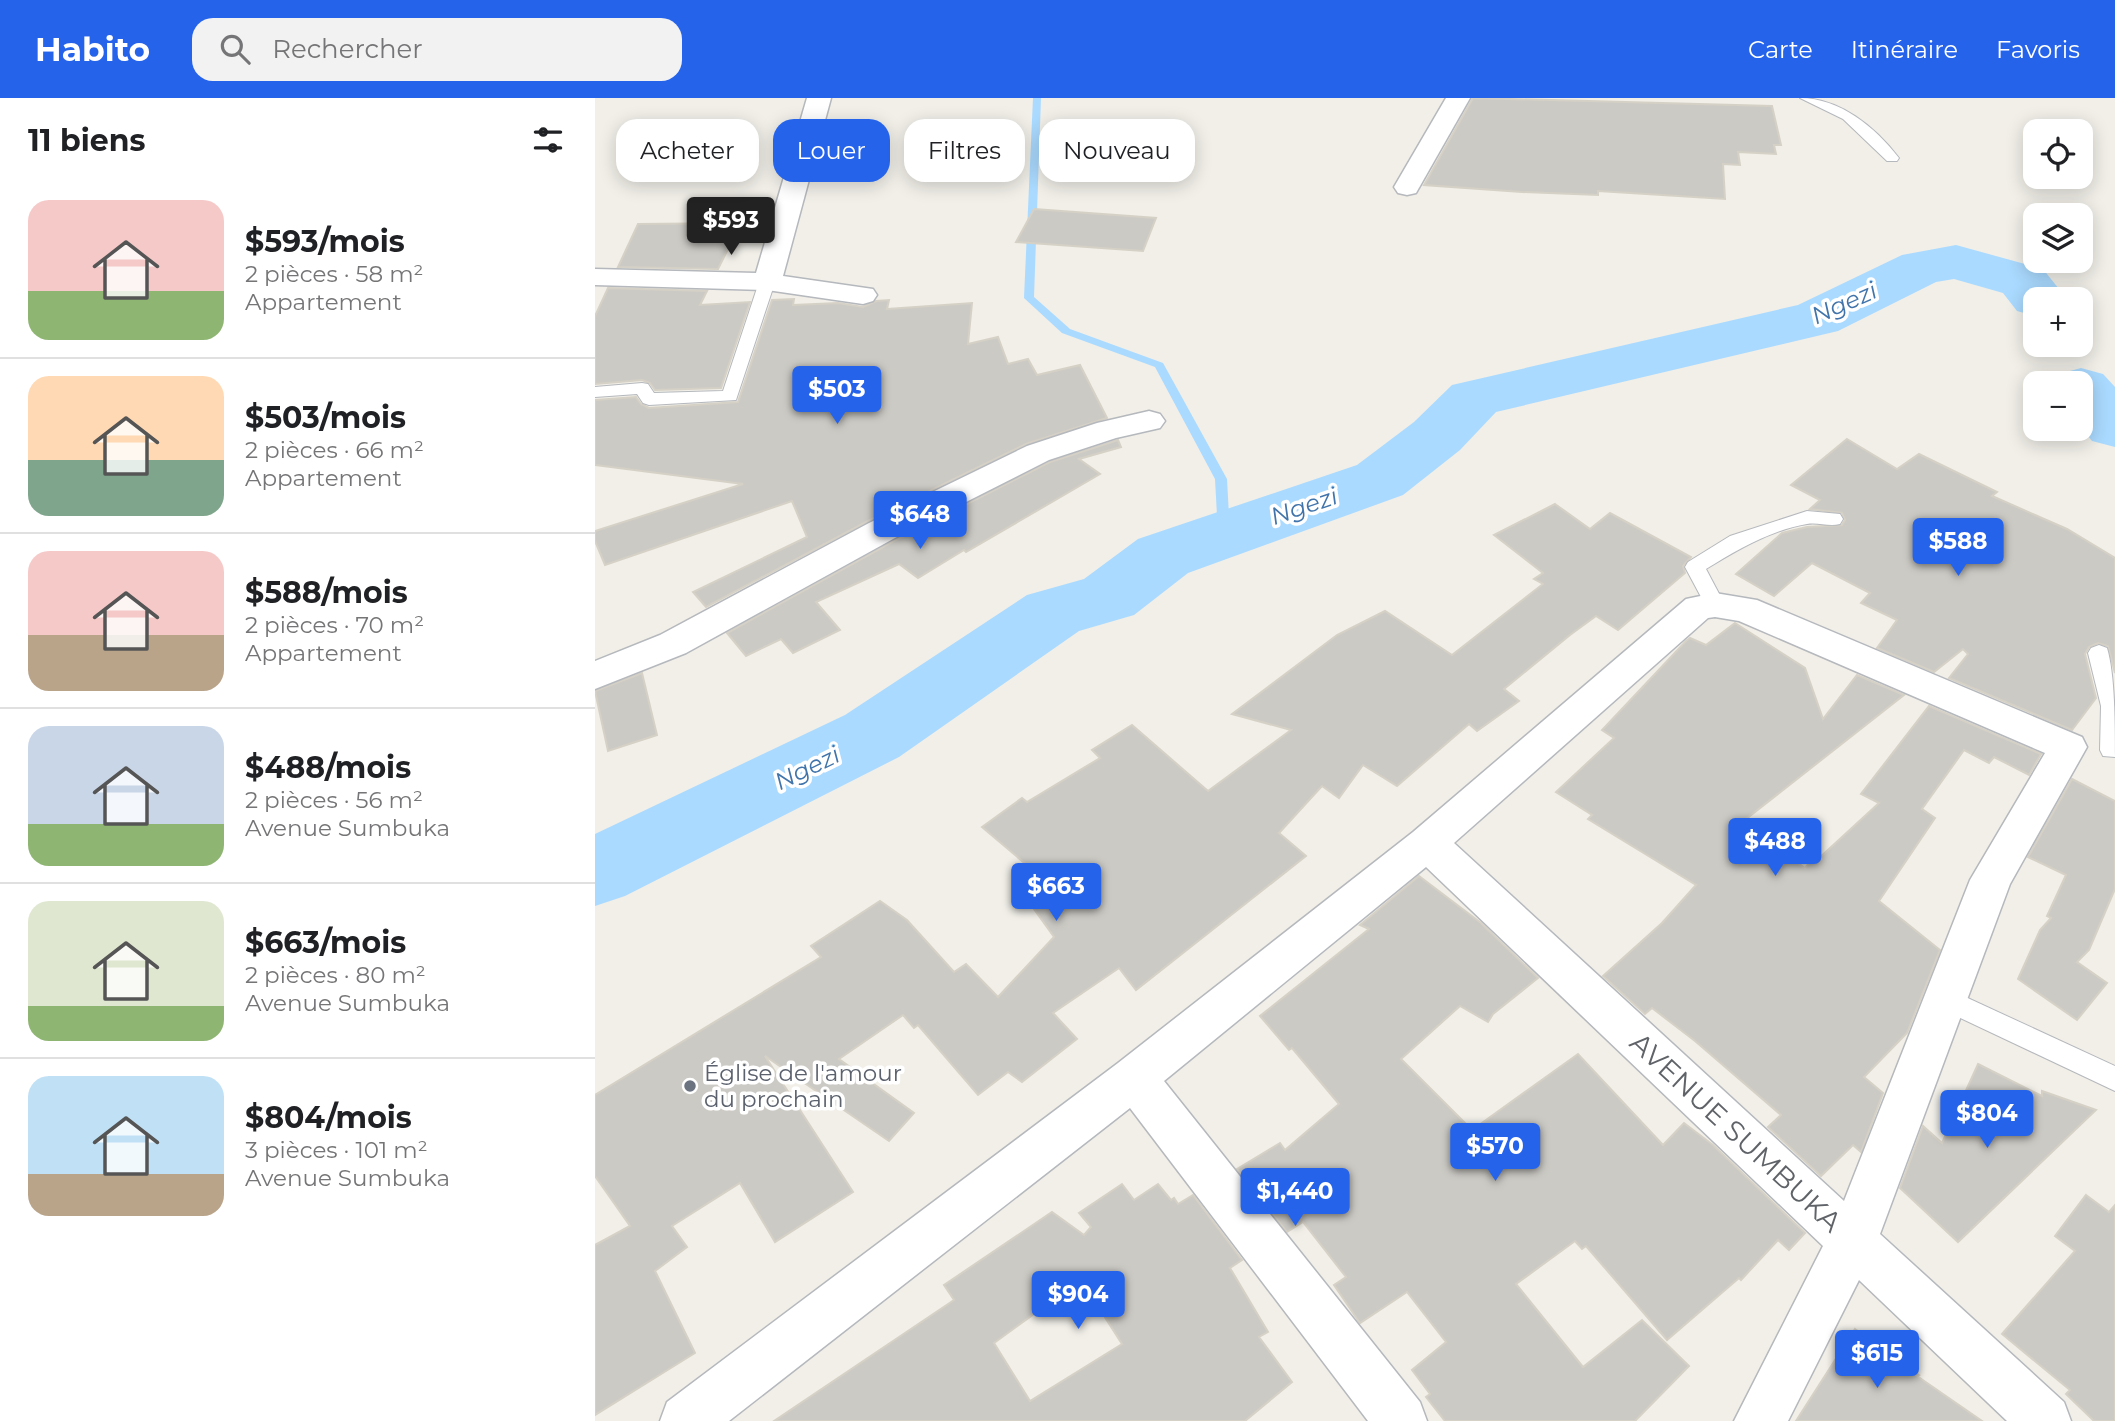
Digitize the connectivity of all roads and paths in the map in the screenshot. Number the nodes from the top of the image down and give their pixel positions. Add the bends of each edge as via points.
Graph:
1 (819, 98) edge
2 (1458, 98) edge
3 (1807, 98) edge
4 (1892, 158) dead end
5 (1406, 187) dead end
6 (595, 277) edge
7 (767, 282) junction
8 (863, 295) dead end
9 (595, 392) edge
10 (1149, 421) dead end
11 (1833, 519) dead end
12 (1715, 606) junction
13 (2099, 653) dead end
14 (595, 676) edge
15 (2098, 750) edge
16 (1427, 843) junction
17 (1945, 999) junction
18 (1134, 1078) junction
19 (2115, 1079) edge
20 (1853, 1240) junction
21 (686, 1421) edge
22 (1401, 1421) edge
23 (1760, 1421) edge
24 (2045, 1421) edge

1 - 7 street
2 - 5 street
3 - 4 lane via 1848,116
6 - 7 street
7 - 8 street
7 - 9 lane via 730,396 649,398 642,388
10 - 14 street via 1038,453 881,531 673,644
11 - 12 lane via 1807,517 1737,541 1695,567
12 - 15 street via 1745,609
12 - 16 street via 1698,608
13 - 15 lane via 2112,706
15 - 17 street via 1991,880
16 - 18 street
16 - 20 street, AVENUE SUMBUKA
17 - 19 lane
17 - 20 street
18 - 21 street
18 - 22 street
20 - 23 street
20 - 24 street, AVENUE SUMBUKA

